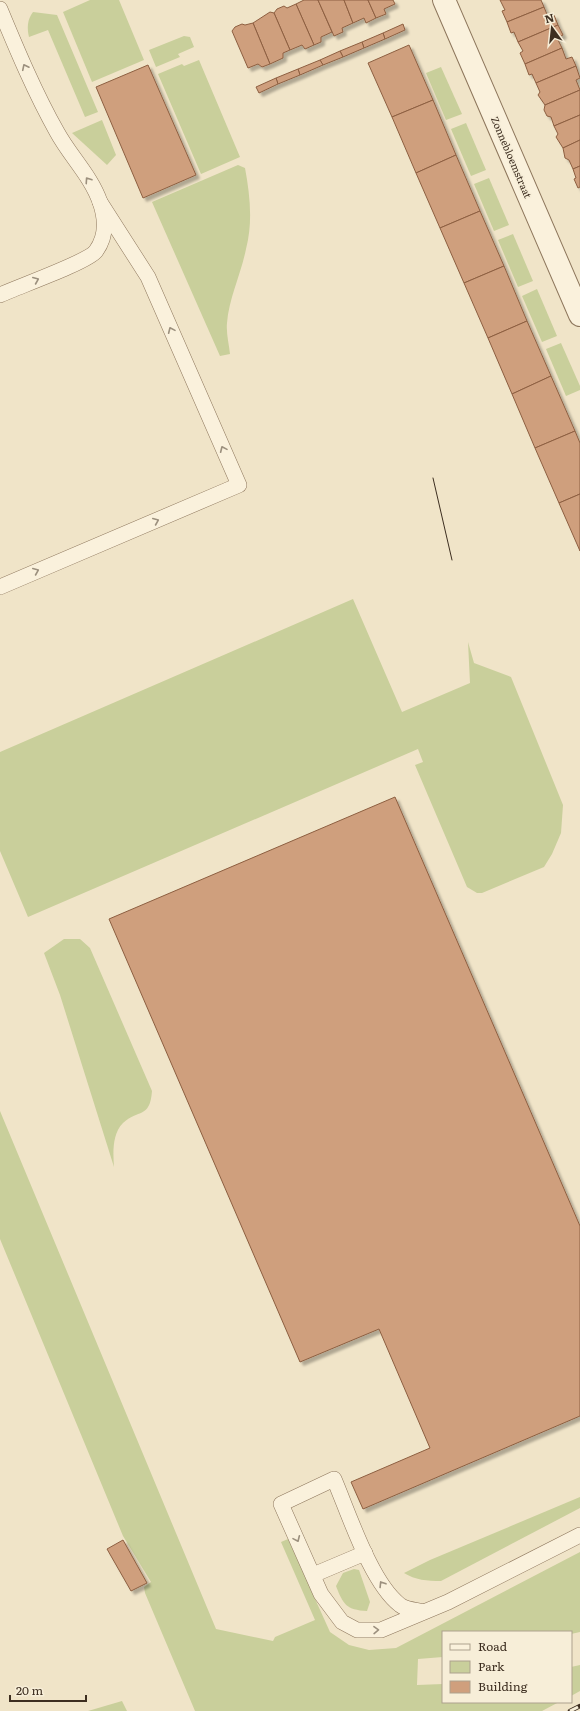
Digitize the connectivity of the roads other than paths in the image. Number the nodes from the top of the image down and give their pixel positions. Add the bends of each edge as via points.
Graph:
1 (444, 0) edge
2 (0, 9) edge
3 (100, 202) junction
4 (0, 295) edge
5 (580, 315) edge
6 (0, 587) edge
7 (580, 1536) edge
8 (365, 1553) junction
9 (313, 1576) junction
10 (424, 1612) junction

1 - 5 street, Zonnebloemstraat
3 -> 2 lane via 94,187 57,133 18,54
4 -> 3 lane via 81,261 95,252 106,227
6 -> 3 lane via 239,485 148,277
7 - 10 lane
8 - 9 lane
8 -> 9 lane via 334,1480 281,1504
10 -> 8 lane via 401,1606 382,1588
9 -> 10 lane via 321,1594 342,1622 357,1630 381,1630

